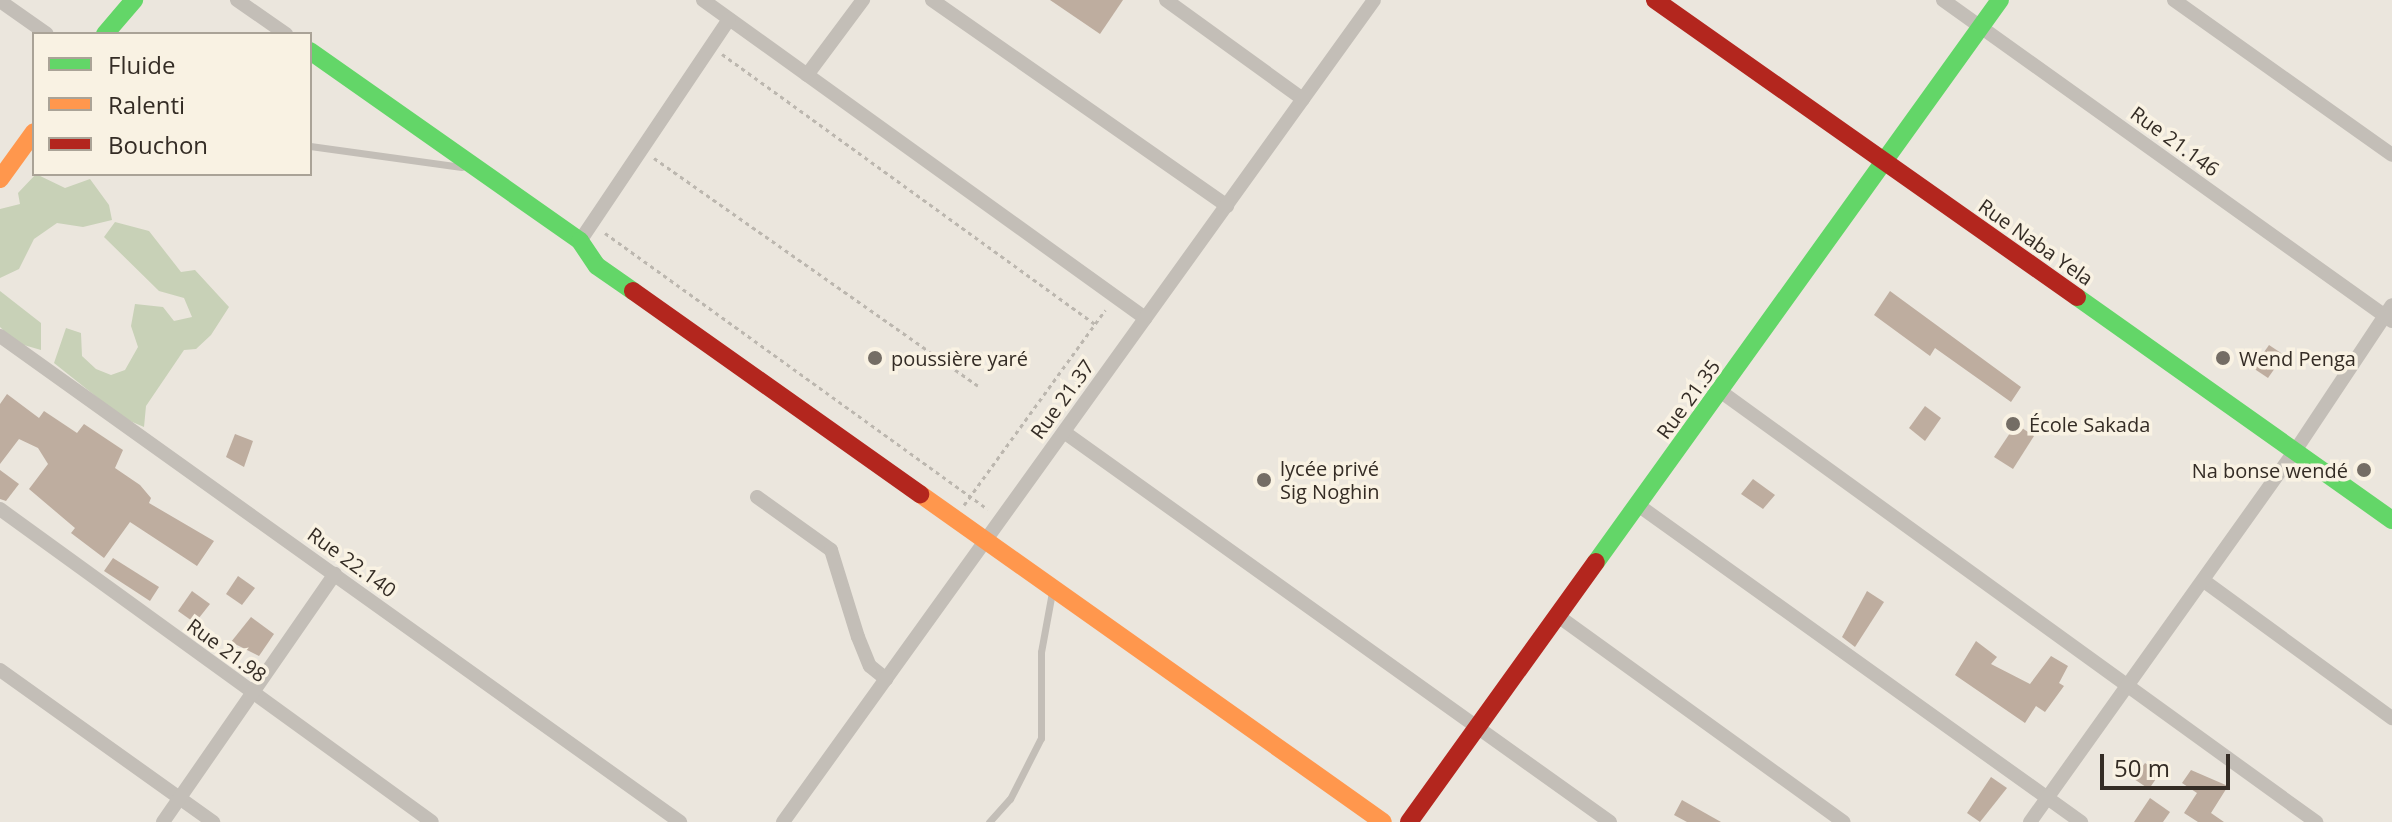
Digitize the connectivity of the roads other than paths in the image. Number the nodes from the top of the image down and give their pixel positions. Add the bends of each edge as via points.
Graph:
1 (134, 0) edge
2 (237, 0) edge
3 (703, 0) edge
4 (863, 0) edge
5 (932, 0) edge
6 (1166, 0) edge
7 (1374, 0) edge
8 (1655, 0) edge
9 (1943, 0) edge
10 (2000, 0) edge
11 (2174, 0) edge
12 (0, 1) edge
13 (729, 19) junction
14 (1981, 27) junction
15 (44, 32) edge
16 (107, 32) edge
17 (283, 32) edge
18 (312, 52) edge
19 (807, 75) junction
20 (1303, 99) junction
21 (32, 134) edge
22 (312, 146) edge
23 (2392, 155) edge
24 (1885, 163) junction
25 (479, 169) junction
26 (2, 172) edge
27 (1227, 206) junction
28 (580, 241) junction
29 (2389, 313) edge
30 (1145, 318) junction
31 (0, 336) edge
32 (1720, 391) junction
33 (1064, 432) junction
34 (2295, 451) junction
35 (757, 497) dead end
36 (1638, 505) junction
37 (0, 509) edge
38 (2392, 520) edge
39 (984, 543) junction
40 (335, 574) junction
41 (2204, 581) junction
42 (1052, 591) junction
43 (1558, 616) junction
44 (0, 670) edge
45 (886, 679) junction
46 (2126, 688) junction
47 (253, 694) junction
48 (2392, 718) edge
49 (1477, 728) junction
50 (181, 798) junction
51 (2048, 798) junction
52 (163, 822) edge
53 (213, 822) edge
54 (432, 822) edge
55 (680, 822) edge
56 (783, 822) edge
57 (989, 822) edge
58 (1383, 822) edge
59 (1409, 822) edge
60 (1610, 822) edge
61 (1844, 822) edge
62 (2030, 822) edge
63 (2081, 822) edge
64 (2316, 822) edge

1 - 16 street
2 - 17 street
3 - 13 street
4 - 19 street
5 - 27 street
6 - 20 street
7 - 20 street, Rue 21.37
8 - 24 street, Rue Naba Yela
9 - 14 street, Rue 21.146
10 - 14 street, Rue 21.35
11 - 23 street
12 - 15 street
13 - 19 street
13 - 28 street
14 - 24 street, Rue 21.35
14 - 29 street, Rue 21.146
18 - 25 street
19 - 30 street
20 - 27 street, Rue 21.37
21 - 26 street
22 - 25 lane
24 - 32 street, Rue 21.35
24 - 34 street, Rue Naba Yela
25 - 28 street
27 - 30 street, Rue 21.37
28 - 39 street via 597,266
29 - 34 street
30 - 33 street, Rue 21.37
31 - 40 street, Rue 22.140
32 - 36 street, Rue 21.35
32 - 46 street
33 - 39 street, Rue 21.37
33 - 49 street
34 - 38 street, Rue Naba Yela
34 - 41 street
35 - 45 street via 831,550 870,666
36 - 43 street, Rue 21.35
36 - 51 street
37 - 47 street, Rue 21.98
39 - 42 street
39 - 45 street, Rue 21.37
40 - 47 street
40 - 55 street, Rue 22.140
41 - 46 street
41 - 48 street
42 - 57 lane via 1041,652 1041,738 1010,799
42 - 58 street
43 - 49 street, Rue 21.35
43 - 61 street
44 - 50 street
45 - 56 street, Rue 21.37
46 - 51 street
46 - 64 street
47 - 50 street
47 - 54 street, Rue 21.98
49 - 59 street, Rue 21.35
49 - 60 street
50 - 52 street
50 - 53 street
51 - 62 street
51 - 63 street

